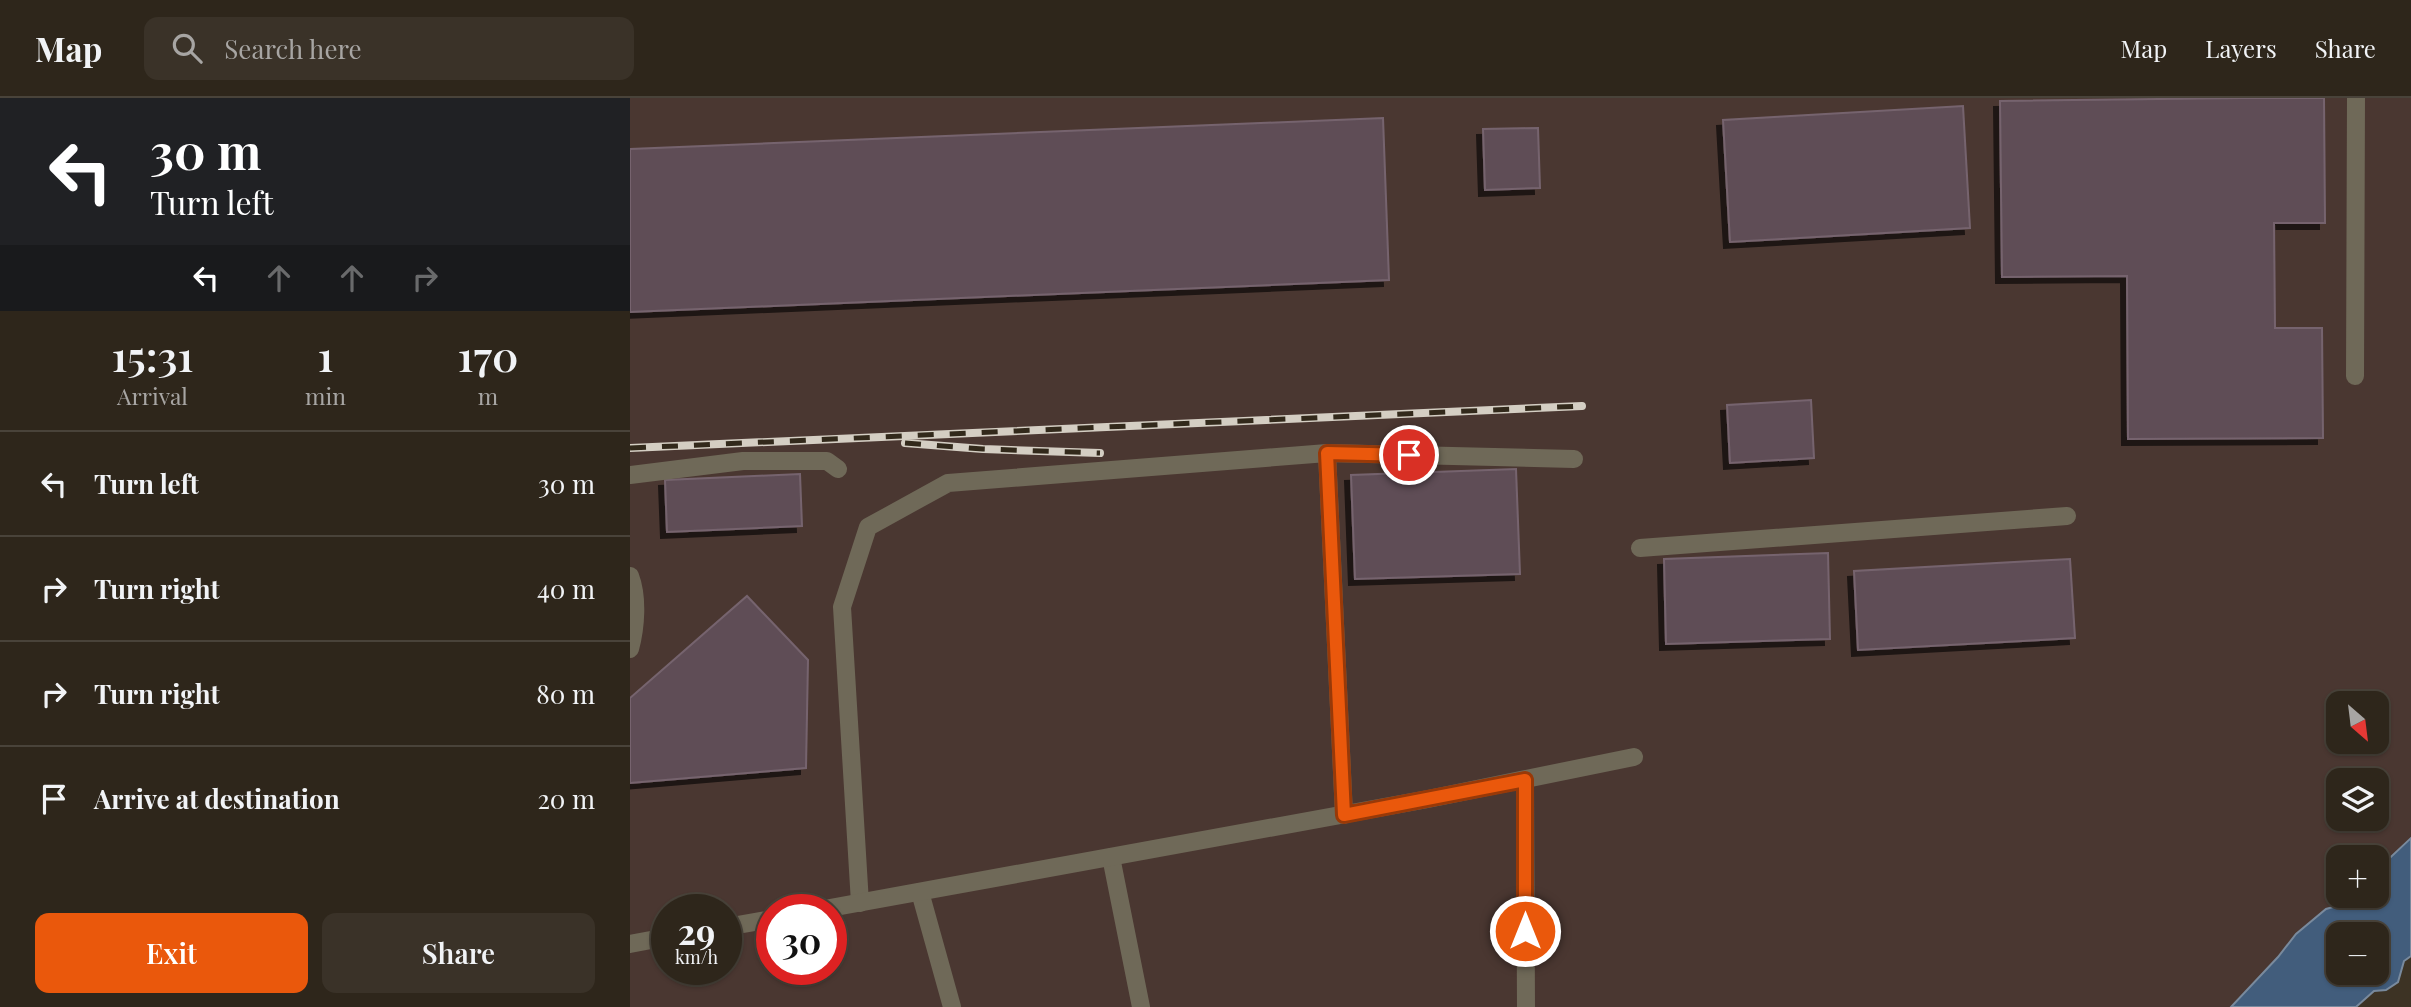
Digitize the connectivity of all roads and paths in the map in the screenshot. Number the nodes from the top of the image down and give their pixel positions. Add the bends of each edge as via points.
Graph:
1 (2356, 98) edge
2 (2356, 376) dead end
3 (1327, 453) junction
4 (1574, 459) dead end
5 (838, 469) dead end
6 (630, 475) edge
7 (2067, 516) dead end
8 (1640, 548) dead end
9 (630, 576) edge
10 (630, 649) edge
11 (1634, 757) dead end
12 (1525, 780) junction
13 (1344, 815) junction
14 (1111, 858) junction
15 (920, 892) junction
16 (860, 903) junction
17 (847, 905) edge
18 (651, 940) edge
19 (630, 944) edge
20 (952, 1007) edge
21 (1142, 1007) edge
22 (1525, 1007) edge

1 - 2 street
3 - 4 street
3 - 13 street
3 - 16 street via 948,483 868,527 842,607
5 - 6 street via 827,461 743,461
7 - 8 street
9 - 10 street via 635,589
11 - 12 street
12 - 13 street
12 - 22 street
13 - 14 street
14 - 15 street
14 - 21 street
15 - 16 street
15 - 20 street
16 - 17 street
18 - 19 street

